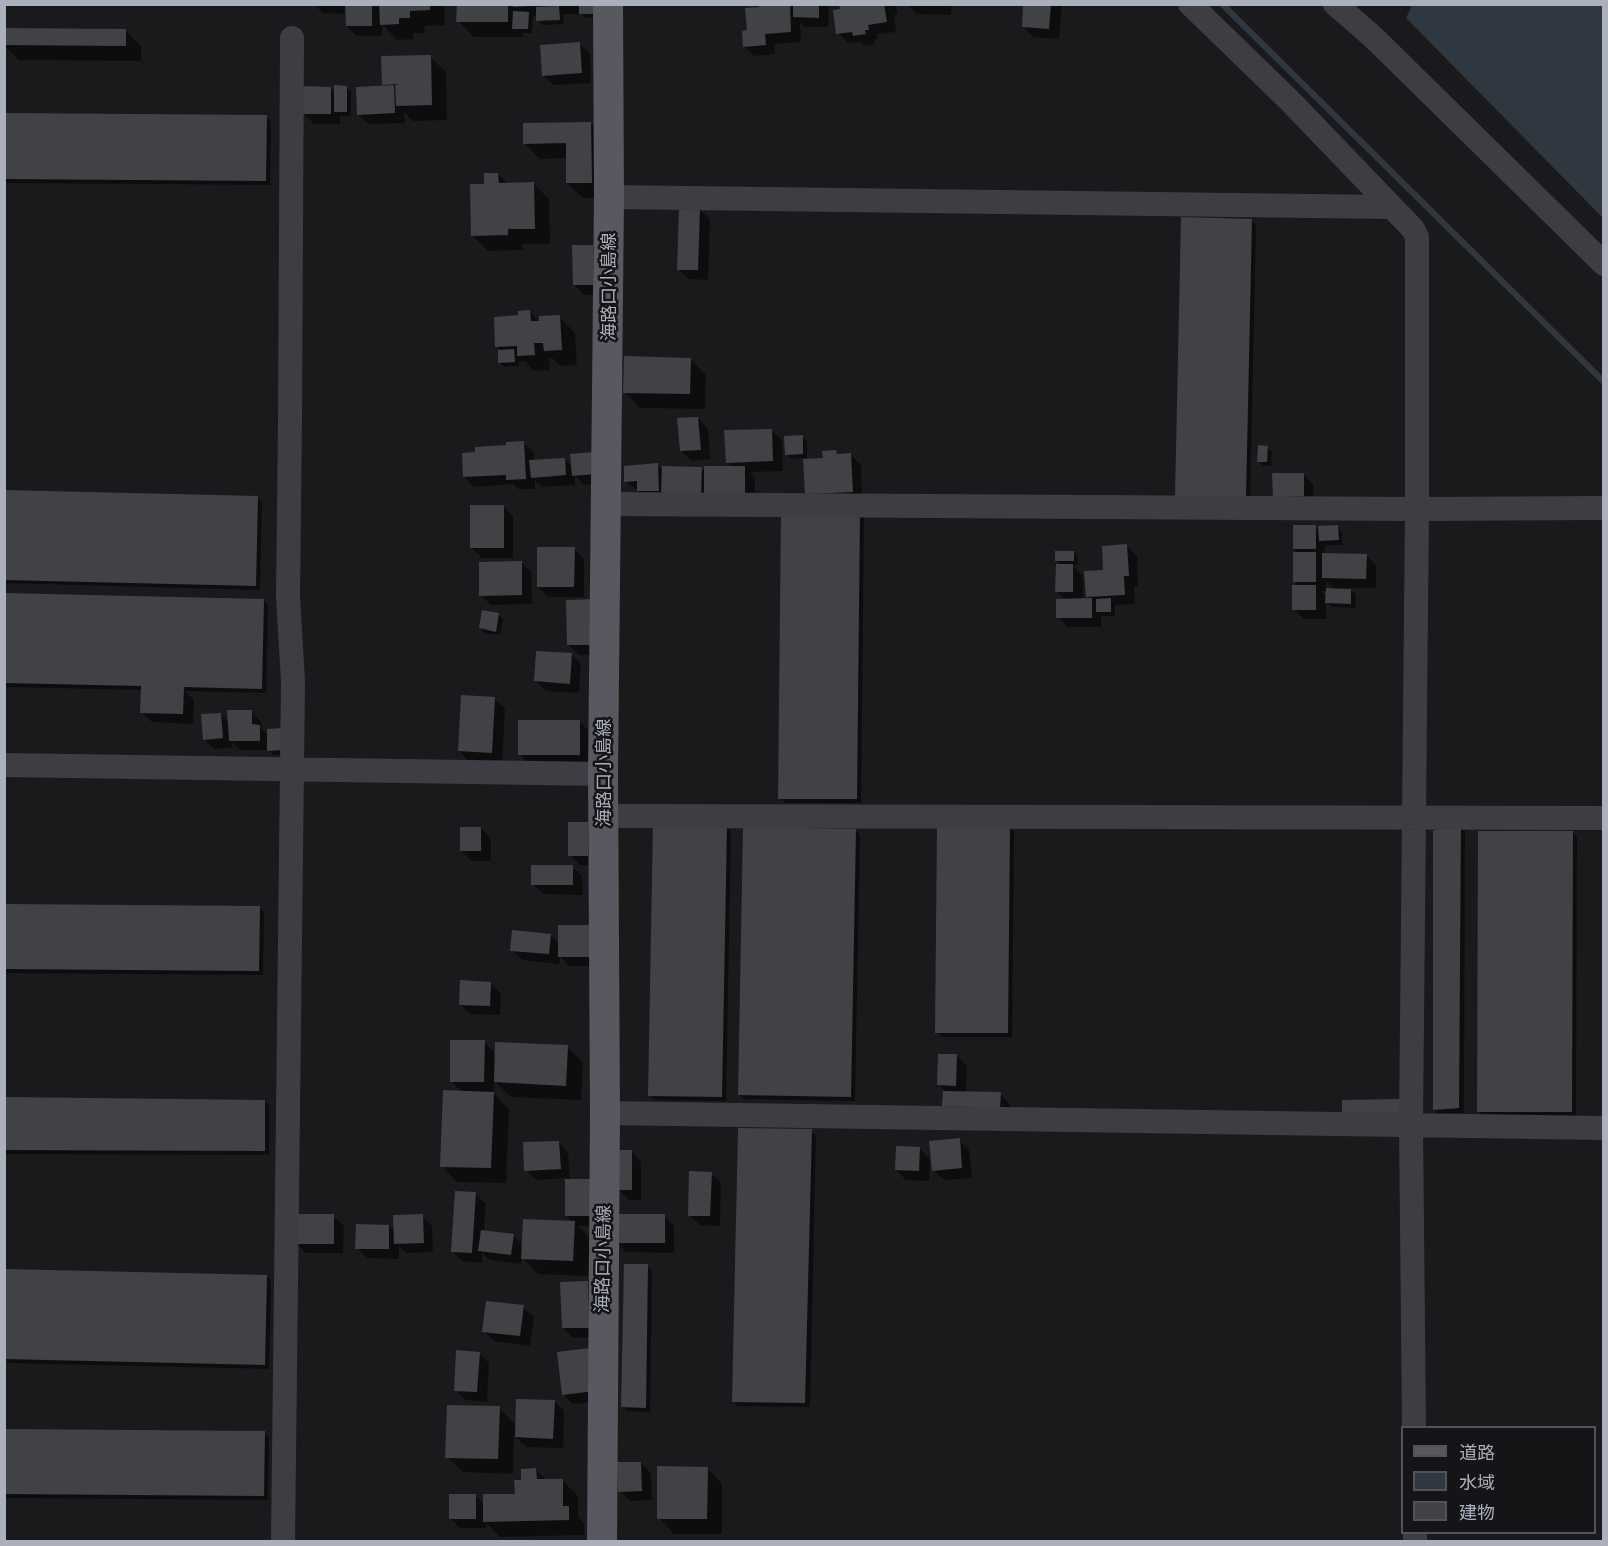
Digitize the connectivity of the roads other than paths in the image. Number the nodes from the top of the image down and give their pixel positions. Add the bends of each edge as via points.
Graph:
1 (608, 4) edge
2 (1190, 4) edge
3 (1335, 4) edge
4 (291, 38) dead end
5 (609, 197) junction
6 (1390, 207) junction
7 (1604, 264) edge
8 (607, 504) junction
9 (1604, 508) edge
10 (1417, 509) junction
11 (4, 765) edge
12 (292, 770) junction
13 (603, 774) junction
14 (603, 816) junction
15 (1414, 818) junction
16 (1604, 818) edge
17 (604, 1113) junction
18 (1410, 1124) junction
19 (1604, 1128) edge
20 (1414, 1426) edge
21 (283, 1542) edge
22 (602, 1542) edge

1 - 5 main road, 海路口小島線
2 - 6 street via 1291,102
3 - 7 street
4 - 12 street via 288,597 293,681
5 - 6 street
5 - 8 main road, 海路口小島線
6 - 10 street via 1417,237
8 - 10 street
8 - 13 main road, 海路口小島線
9 - 10 street
10 - 15 street
11 - 12 street
12 - 13 street
12 - 21 street
13 - 14 main road, 海路口小島線
14 - 15 street
14 - 17 main road, 海路口小島線
15 - 16 street
15 - 18 street
17 - 18 street
17 - 22 main road, 海路口小島線
18 - 19 street
18 - 20 street

